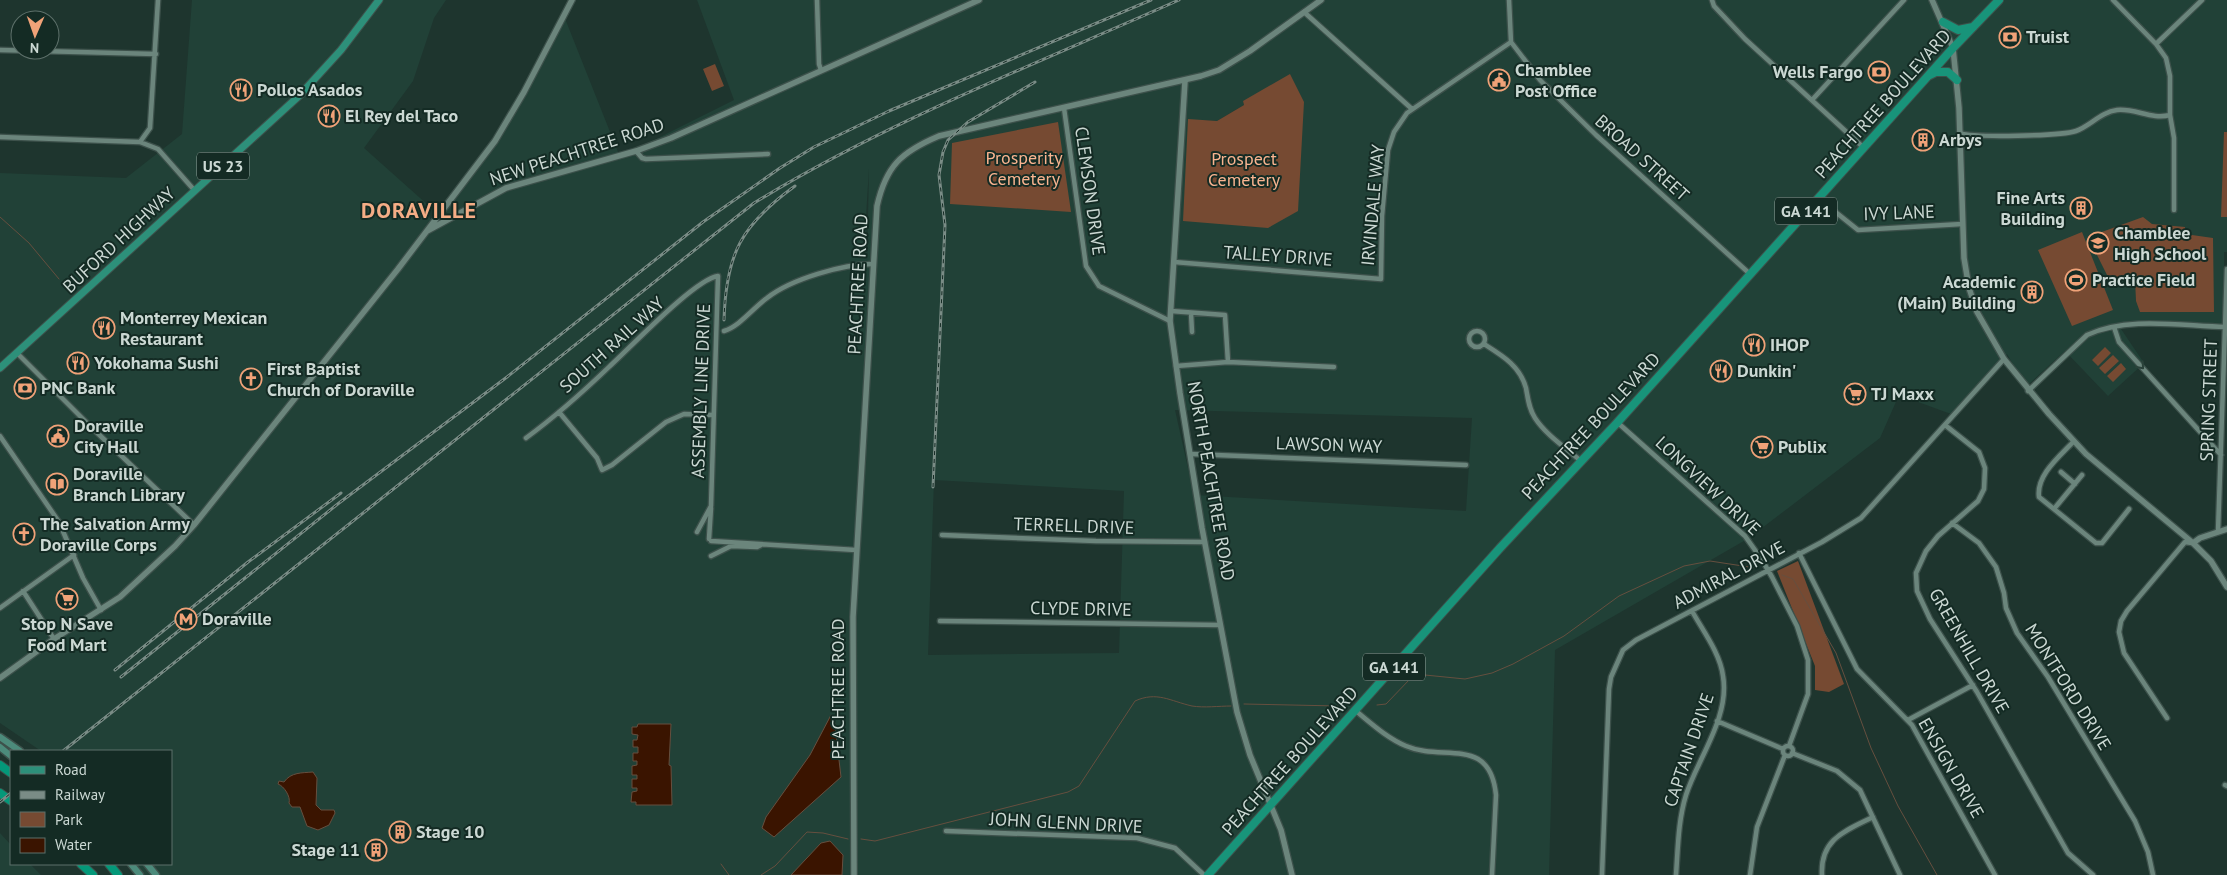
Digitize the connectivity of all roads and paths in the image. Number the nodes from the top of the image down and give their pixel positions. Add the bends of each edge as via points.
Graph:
1 (158, 0) edge
2 (379, 0) edge
3 (572, 0) edge
4 (817, 0) edge
5 (979, 0) edge
6 (1322, 0) edge
7 (1509, 0) edge
8 (1712, 0) edge
9 (1904, 0) edge
10 (1932, 0) edge
11 (1999, 0) edge
12 (2114, 0) edge
13 (2202, 0) edge
14 (1304, 12) junction
15 (1943, 22) junction
16 (1973, 27) junction
17 (1511, 42) junction
18 (2156, 44) junction
19 (1953, 48) junction
20 (0, 50) edge
21 (156, 54) junction
22 (821, 70) junction
23 (1926, 78) junction
24 (1957, 80) junction
25 (1186, 81) junction
26 (1812, 100) junction
27 (1064, 108) junction
28 (1412, 109) junction
29 (2170, 115) junction
30 (1960, 133) junction
31 (0, 137) edge
32 (1970, 137) junction
33 (140, 142) junction
34 (1960, 142) junction
35 (1864, 148) junction
36 (636, 151) junction
37 (768, 154) dead end
38 (195, 191) junction
39 (1818, 198) junction
40 (2174, 210) dead end
41 (1962, 224) junction
42 (426, 232) junction
43 (1174, 262) junction
44 (874, 264) junction
45 (2227, 270) edge
46 (1750, 274) junction
47 (718, 276) joint
48 (1381, 279) joint
49 (1171, 311) junction
50 (1191, 312) junction
51 (1170, 321) junction
52 (2114, 327) junction
53 (2225, 327) junction
54 (724, 331) dead end
55 (1192, 332) dead end
56 (1484, 344) dead end
57 (17, 352) junction
58 (2004, 359) junction
59 (1228, 362) junction
60 (1176, 366) junction
61 (1334, 367) dead end
62 (0, 368) edge
63 (2028, 391) junction
64 (559, 412) junction
65 (714, 415) junction
66 (1618, 422) junction
67 (1945, 424) junction
68 (0, 436) edge
69 (526, 438) dead end
70 (2074, 441) junction
71 (1191, 454) junction
72 (2221, 455) junction
73 (1581, 461) junction
74 (1466, 465) dead end
75 (2061, 472) dead end
76 (2082, 475) dead end
77 (2075, 484) junction
78 (711, 506) junction
79 (2054, 509) junction
80 (2129, 509) dead end
81 (1952, 523) junction
82 (194, 525) junction
83 (2227, 529) edge
84 (697, 532) dead end
85 (2218, 532) junction
86 (942, 535) dead end
87 (1205, 542) junction
88 (2193, 543) junction
89 (762, 545) junction
90 (856, 550) junction
91 (1799, 553) junction
92 (74, 556) junction
93 (711, 556) dead end
94 (1768, 569) junction
95 (2227, 587) edge
96 (23, 590) junction
97 (0, 608) edge
98 (101, 610) junction
99 (1692, 610) junction
100 (940, 621) dead end
101 (1220, 625) junction
102 (54, 639) junction
103 (0, 678) edge
104 (1972, 685) junction
105 (1356, 711) junction
106 (2167, 718) dead end
107 (1908, 720) junction
108 (1717, 721) junction
109 (0, 737) edge
110 (1789, 746) junction
111 (1783, 749) junction
112 (19, 750) edge
113 (1792, 753) junction
114 (1785, 755) junction
115 (1270, 804) junction
116 (1873, 817) junction
117 (946, 831) dead end
118 (82, 865) edge
119 (110, 865) edge
120 (131, 865) edge
121 (148, 865) edge
122 (92, 875) edge
123 (118, 875) edge
124 (140, 875) edge
125 (156, 875) edge
126 (854, 875) edge
127 (1204, 875) edge
128 (1208, 875) edge
129 (1292, 875) edge
130 (1492, 875) edge
131 (1602, 875) edge
132 (1676, 875) edge
133 (1750, 875) edge
134 (1822, 875) edge
135 (1900, 875) edge
136 (1995, 875) edge
137 (2093, 875) edge
138 (2152, 875) edge

1 - 21 street
2 - 38 main road, BUFORD HIGHWAY / US 23 via 315,80
3 - 42 street via 500,133
4 - 22 street via 818,64
5 - 22 street, NEW PEACHTREE ROAD
6 - 14 street, PEACHTREE ROAD
7 - 17 street
8 - 26 street via 1727,20
9 - 26 street
10 - 15 street
11 - 16 highway, PEACHTREE BOULEVARD / GA 141
12 - 18 street
13 - 18 street
14 - 25 street, PEACHTREE ROAD via 1231,63
14 - 28 street
15 - 16 highway via 1958,30
15 - 19 street
16 - 19 highway, PEACHTREE BOULEVARD / GA 141
17 - 28 street, IRVINDALE WAY
17 - 46 street, BROAD STREET via 1560,102
18 - 29 street via 2166,58 2168,68
19 - 23 highway, PEACHTREE BOULEVARD / GA 141
19 - 24 street
20 - 21 street
21 - 33 street via 150,128
22 - 36 street, NEW PEACHTREE ROAD
23 - 24 highway via 1933,73 1948,72
23 - 35 highway, PEACHTREE BOULEVARD / GA 141
24 - 30 street
25 - 27 street, PEACHTREE ROAD
25 - 43 street, NORTH PEACHTREE ROAD
26 - 35 street
27 - 44 street, PEACHTREE ROAD via 939,136 906,153 888,172 881,186
27 - 51 street, CLEMSON DRIVE via 1086,266 1099,286
28 - 48 street, IRVINDALE WAY via 1402,118 1388,150
29 - 32 street via 2153,116 2116,110 2069,133
29 - 40 street via 2174,138
30 - 32 street
30 - 34 street
31 - 33 street
32 - 34 street
33 - 38 street via 158,149
34 - 41 street
35 - 39 highway, PEACHTREE BOULEVARD / GA 141
36 - 37 street via 646,159
36 - 42 street, NEW PEACHTREE ROAD via 508,188 480,200
38 - 57 main road, BUFORD HIGHWAY / US 23
39 - 41 street, IVY LANE via 1858,230
39 - 46 highway, PEACHTREE BOULEVARD / GA 141
41 - 58 street via 1969,288 1977,312
42 - 82 street, NEW PEACHTREE ROAD
43 - 48 street, TALLEY DRIVE
43 - 49 street, NORTH PEACHTREE ROAD
44 - 54 street via 857,264 788,285 768,296 732,328
44 - 90 street, PEACHTREE ROAD
45 - 53 street, SPRING STREET
46 - 66 highway, PEACHTREE BOULEVARD / GA 141
47 - 64 street, SOUTH RAIL WAY via 703,283 657,320
47 - 65 street, ASSEMBLY LINE DRIVE
49 - 50 street
49 - 51 street, NORTH PEACHTREE ROAD
50 - 55 street
50 - 59 street via 1225,315
51 - 60 street, NORTH PEACHTREE ROAD
52 - 53 street via 2135,324
52 - 63 street via 2087,334
52 -> 72 street via 2120,342
53 - 72 street, SPRING STREET
56 - 73 street via 1516,367 1536,419
57 - 62 main road, BUFORD HIGHWAY / US 23
57 - 82 street
58 - 63 street
58 - 67 street, ADMIRAL DRIVE
59 - 60 street
59 - 61 street
60 - 71 street, NORTH PEACHTREE ROAD
63 - 70 street
64 - 65 street via 597,458 602,470 666,422 684,414
64 - 69 street, SOUTH RAIL WAY
65 - 78 street, ASSEMBLY LINE DRIVE
66 - 73 highway, PEACHTREE BOULEVARD / GA 141
66 - 94 street, LONGVIEW DRIVE via 1744,536
67 - 81 street, GREENHILL DRIVE via 1979,452 1986,477 1978,501
67 - 91 street, ADMIRAL DRIVE via 1861,518
68 - 92 street via 59,522
70 - 79 street via 2050,466 2038,488 2039,497
70 - 88 street
71 - 74 street, LAWSON WAY
71 - 87 street, NORTH PEACHTREE ROAD
72 - 85 street, SPRING STREET
73 - 105 highway, PEACHTREE BOULEVARD / GA 141
75 - 77 street
76 - 77 street
77 - 79 street
78 - 84 street, ASSEMBLY LINE DRIVE
78 - 89 street, ASSEMBLY LINE DRIVE via 710,540 757,542
79 - 80 street via 2096,543 2102,543
81 - 104 street, GREENHILL DRIVE via 1926,551 1916,573 1916,582 1930,619
81 - 138 street, MONTFORD DRIVE via 1979,543 1996,567 2010,618 2135,821 2148,852
82 - 98 street, NEW PEACHTREE ROAD via 151,569
83 - 85 street
85 - 88 street
86 - 87 street, TERRELL DRIVE
87 - 101 street, NORTH PEACHTREE ROAD
88 - 95 street via 2211,562
88 - 106 street via 2185,542 2135,600 2121,621 2119,632 2124,653
89 - 90 street
89 - 93 street via 731,546
90 - 126 street, PEACHTREE ROAD via 852,658
91 - 94 street, ADMIRAL DRIVE
91 - 107 street, ENSIGN DRIVE via 1857,669
92 - 96 street
92 - 98 street
94 - 99 street, ADMIRAL DRIVE
94 - 110 street, LONGVIEW DRIVE via 1797,626 1808,660 1808,694
96 - 97 street
96 - 102 street
98 - 102 street, NEW PEACHTREE ROAD
99 - 108 street, CAPTAIN DRIVE via 1723,675
99 - 131 street, ADMIRAL DRIVE via 1650,631 1623,650 1611,677
100 - 101 street, CLYDE DRIVE
101 - 115 street, NORTH PEACHTREE ROAD via 1237,712
102 - 103 street, NEW PEACHTREE ROAD
104 - 107 street
104 - 137 street, GREENHILL DRIVE via 2068,853
105 - 115 highway, PEACHTREE BOULEVARD / GA 141
105 - 130 street via 1388,737 1408,747 1467,753 1488,768 1496,795
107 - 136 street, ENSIGN DRIVE
108 - 111 street
108 - 132 street, CAPTAIN DRIVE via 1686,794 1680,819
109 - 112 main road
110 - 111 street
110 - 113 street
111 - 114 street
113 - 114 street
113 - 116 street via 1837,771 1860,790
114 - 133 street via 1757,827
115 - 128 highway, PEACHTREE BOULEVARD / GA 141
115 - 129 street, NORTH PEACHTREE ROAD
116 - 134 street via 1829,844 1824,854
116 - 135 street
117 - 127 street, JOHN GLENN DRIVE via 1137,838 1174,848
118 - 122 highway
119 - 123 highway
120 - 124 main road
121 - 125 main road

